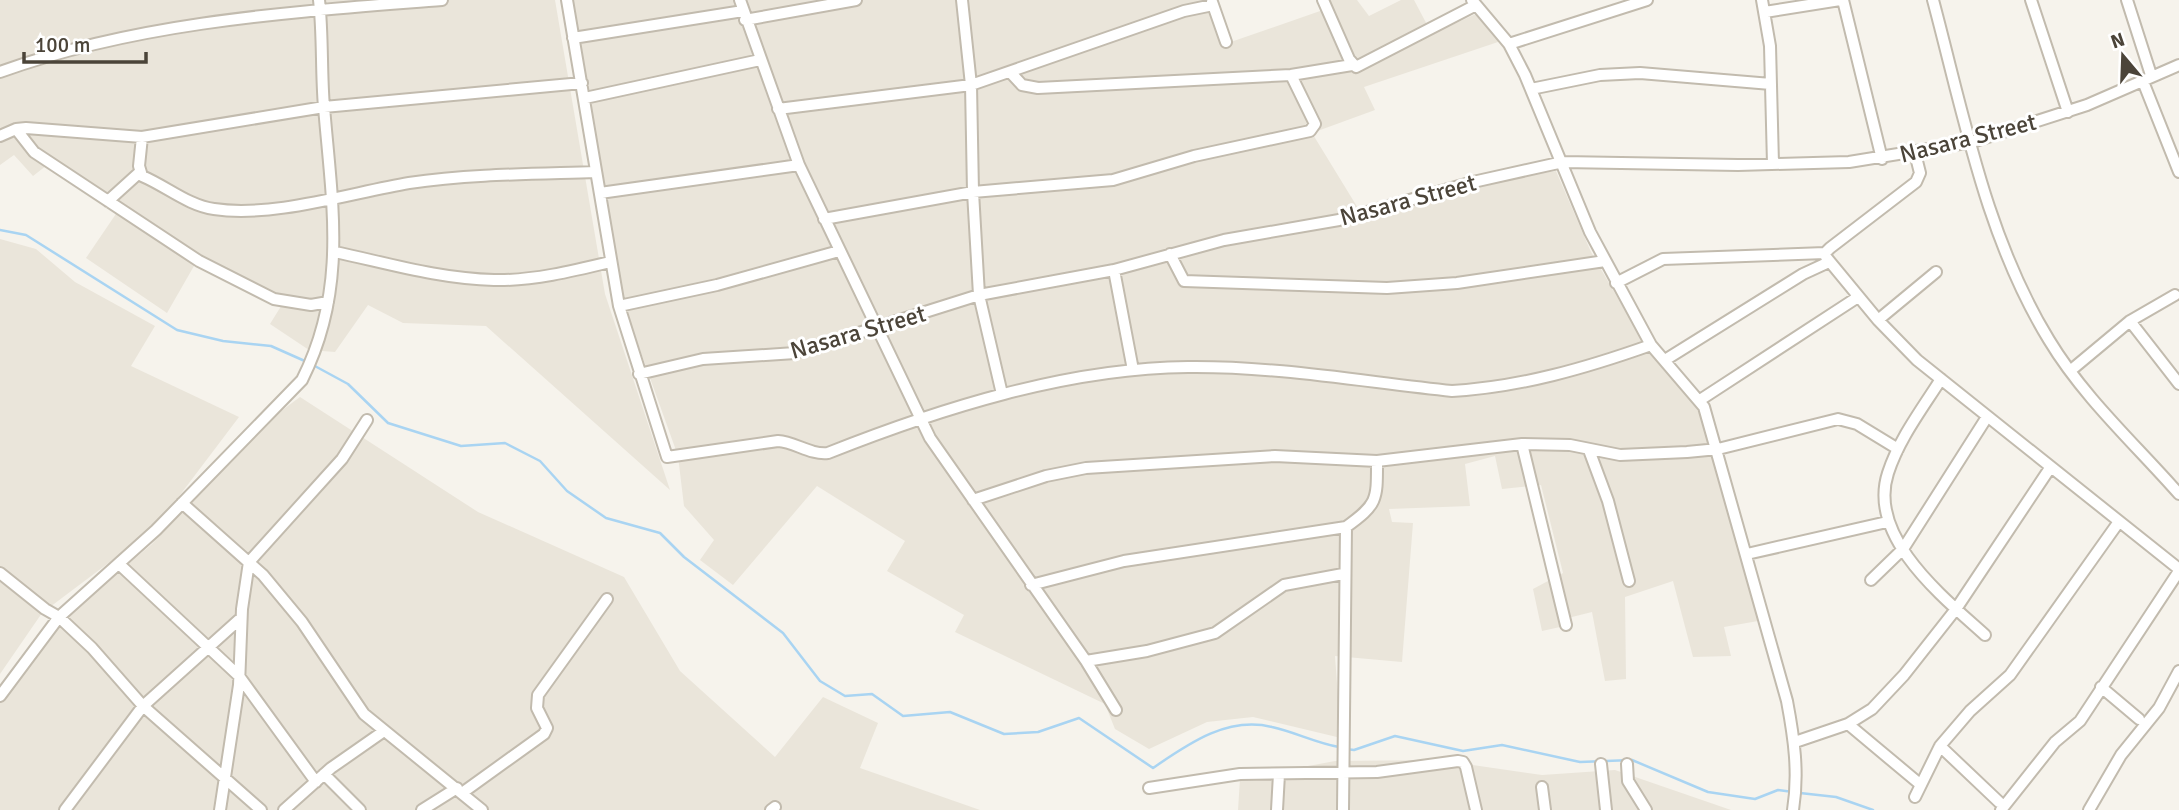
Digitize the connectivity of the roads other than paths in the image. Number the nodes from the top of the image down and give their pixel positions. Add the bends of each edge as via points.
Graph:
1 (442, 0) edge
2 (567, 0) edge
3 (856, 0) edge
4 (962, 0) edge
5 (1323, 0) edge
6 (1647, 0) edge
7 (1841, 0) edge
8 (1933, 0) edge
9 (2031, 0) edge
10 (2127, 0) edge
11 (1474, 2) edge
12 (1212, 3) edge
13 (319, 5) edge
14 (1763, 6) edge
15 (742, 10) edge
16 (573, 38) junction
17 (1226, 42) dead end
18 (1509, 44) junction
19 (760, 60) junction
20 (1352, 65) junction
21 (2179, 65) edge
22 (0, 72) edge
23 (1011, 73) junction
24 (1291, 75) junction
25 (2146, 77) junction
26 (582, 83) junction
27 (1771, 84) junction
28 (971, 85) junction
29 (1531, 89) junction
30 (585, 98) junction
31 (324, 107) junction
32 (778, 108) junction
33 (2068, 112) junction
34 (16, 129) junction
35 (0, 136) edge
36 (142, 137) junction
37 (1972, 142) junction
38 (1914, 153) junction
39 (1882, 159) junction
40 (1563, 162) junction
41 (1773, 164) junction
42 (799, 165) junction
43 (140, 172) junction
44 (595, 172) junction
45 (2179, 172) edge
46 (973, 192) junction
47 (600, 193) junction
48 (334, 196) junction
49 (108, 201) junction
50 (824, 219) junction
51 (839, 251) junction
52 (335, 252) junction
53 (1170, 254) junction
54 (1827, 257) junction
55 (1605, 261) junction
56 (610, 262) junction
57 (1114, 270) junction
58 (1936, 272) dead end
59 (1616, 283) junction
60 (979, 295) junction
61 (2175, 295) dead end
62 (1858, 297) junction
63 (328, 302) junction
64 (619, 306) junction
65 (1878, 320) junction
66 (2130, 321) junction
67 (879, 327) junction
68 (1651, 345) junction
69 (1665, 360) junction
70 (1133, 370) junction
71 (2070, 370) junction
72 (639, 374) junction
73 (1941, 379) junction
74 (2179, 384) edge
75 (1002, 394) junction
76 (1700, 400) junction
77 (919, 417) junction
78 (1986, 417) junction
79 (367, 420) dead end
80 (1522, 444) junction
81 (1718, 449) junction
82 (1898, 449) junction
83 (1590, 450) junction
84 (1377, 461) junction
85 (2050, 468) junction
86 (2177, 487) edge
87 (973, 500) junction
88 (182, 503) junction
89 (1887, 522) junction
90 (2118, 523) junction
91 (1346, 527) junction
92 (1903, 550) junction
93 (1747, 554) junction
94 (248, 562) junction
95 (119, 564) junction
96 (2179, 570) edge
97 (0, 573) edge
98 (1343, 574) junction
99 (1871, 580) dead end
100 (1629, 581) dead end
101 (1031, 585) junction
102 (607, 599) dead end
103 (1956, 609) junction
104 (59, 617) junction
105 (242, 618) junction
106 (1566, 625) dead end
107 (1985, 635) dead end
108 (209, 646) junction
109 (1086, 661) junction
110 (2179, 671) edge
111 (239, 676) junction
112 (2101, 687) junction
113 (0, 696) edge
114 (143, 706) junction
115 (1116, 710) dead end
116 (2139, 719) dead end
117 (1848, 723) junction
118 (384, 731) junction
119 (1795, 742) junction
120 (1940, 746) junction
121 (1601, 764) dead end
122 (1627, 764) dead end
123 (1345, 771) junction
124 (1279, 774) junction
125 (320, 778) junction
126 (226, 782) junction
127 (1922, 785) junction
128 (1542, 787) dead end
129 (1149, 788) dead end
130 (459, 791) junction
131 (1916, 797) dead end
132 (2000, 806) edge
133 (1794, 809) edge
134 (65, 810) edge
135 (220, 810) edge
136 (261, 810) edge
137 (284, 810) edge
138 (360, 810) edge
139 (422, 810) edge
140 (482, 810) edge
141 (1277, 810) edge
142 (1343, 810) edge
143 (1476, 810) edge
144 (1545, 810) edge
145 (1606, 810) edge
146 (1646, 810) edge
147 (2089, 810) edge

1 - 13 street
2 - 16 street
3 - 15 street
4 - 28 street
5 - 20 street
6 - 18 street
7 - 14 street
7 - 39 street
8 - 37 street
9 - 33 street
10 - 25 street
11 - 18 street
11 - 20 street via 1359,67
12 - 17 street
12 - 23 street
13 - 22 street via 103,42
13 - 31 street
14 - 27 street
15 - 16 street
15 - 19 street
16 - 26 street
18 - 29 street
19 - 30 street
19 - 32 street
20 - 24 street
21 - 25 street, Nasara Street
23 - 24 street via 1028,88
23 - 28 street
24 - 46 street via 1315,124 1310,131 1194,156 1114,180
25 - 33 street, Nasara Street
25 - 45 street
26 - 30 street
26 - 31 street
27 - 29 street via 1640,73 1600,75
27 - 41 street
28 - 32 street
28 - 46 street
29 - 40 street
30 - 44 street
31 - 36 street
31 - 48 street
32 - 42 street
33 - 37 street, Nasara Street
34 - 35 street
34 - 36 street
34 - 49 street via 34,152
36 - 43 street
37 - 38 street, Nasara Street
37 - 71 street via 1990,217 2029,306
38 - 39 street, Nasara Street
38 - 54 street via 1920,173 1916,182
39 - 41 street, Nasara Street
40 - 41 street, Nasara Street
40 - 53 street, Nasara Street via 1339,220
40 - 55 street
42 - 47 street
42 - 50 street
43 - 48 street via 210,209 272,209
43 - 49 street
44 - 47 street
44 - 48 street via 454,179
46 - 50 street
46 - 60 street
47 - 56 street
48 - 52 street
49 - 63 street via 199,261 274,299 311,305
50 - 51 street
51 - 64 street via 718,285
51 - 67 street
52 - 56 street via 457,278 496,280
52 - 63 street
53 - 55 street via 1184,281 1387,289
53 - 57 street, Nasara Street
54 - 59 street via 1663,259
54 - 62 street
54 - 69 street
55 - 59 street
56 - 64 street
57 - 60 street, Nasara Street
57 - 70 street
58 - 65 street
59 - 68 street
60 - 67 street, Nasara Street
60 - 75 street
61 - 66 street
62 - 65 street
62 - 76 street
63 - 88 street via 302,380
64 - 72 street
65 - 73 street
66 - 71 street
66 - 74 street
67 - 72 street, Nasara Street via 796,353 703,359
67 - 77 street
68 - 69 street
68 - 70 street via 1552,376 1452,391 1247,369
69 - 76 street
70 - 75 street
71 - 86 street via 2095,403
72 - 77 street via 667,457 778,441 828,453
73 - 78 street
73 - 82 street
75 - 77 street
76 - 81 street
77 - 87 street
78 - 85 street
78 - 92 street
79 - 94 street via 342,459
80 - 83 street
80 - 84 street
80 - 106 street
81 - 82 street via 1838,419 1857,424
81 - 83 street via 1620,454
81 - 93 street
82 - 89 street via 1883,499
83 - 100 street
84 - 87 street via 1275,456 1086,468
84 - 91 street via 1377,499
85 - 90 street
85 - 103 street
87 - 101 street
88 - 94 street
88 - 95 street
89 - 92 street
89 - 93 street
90 - 96 street
90 - 120 street via 2010,674
91 - 98 street
91 - 101 street via 1124,561
92 - 99 street
92 - 103 street
93 - 119 street
94 - 105 street
94 - 118 street via 302,622 364,714
95 - 104 street
95 - 108 street
96 - 112 street
97 - 104 street
98 - 109 street via 1284,585 1215,633
98 - 123 street
101 - 109 street
102 - 130 street via 538,695 537,708 547,728 544,734
103 - 107 street
103 - 117 street via 1872,709
104 - 113 street
104 - 114 street
105 - 108 street
105 - 111 street
108 - 111 street
108 - 114 street
109 - 115 street
110 - 147 street
111 - 125 street
111 - 126 street
112 - 116 street
112 - 132 street via 2080,721 2055,742
114 - 126 street
114 - 134 street
117 - 119 street
117 - 127 street
118 - 125 street
118 - 130 street
119 - 133 street
120 - 127 street
120 - 132 street
121 - 145 street
122 - 146 street via 1628,781
123 - 124 street
123 - 142 street
123 - 143 street via 1463,762
124 - 129 street via 1240,774
124 - 141 street
125 - 137 street
125 - 138 street
126 - 135 street
126 - 136 street
127 - 131 street
128 - 144 street
130 - 139 street
130 - 140 street

